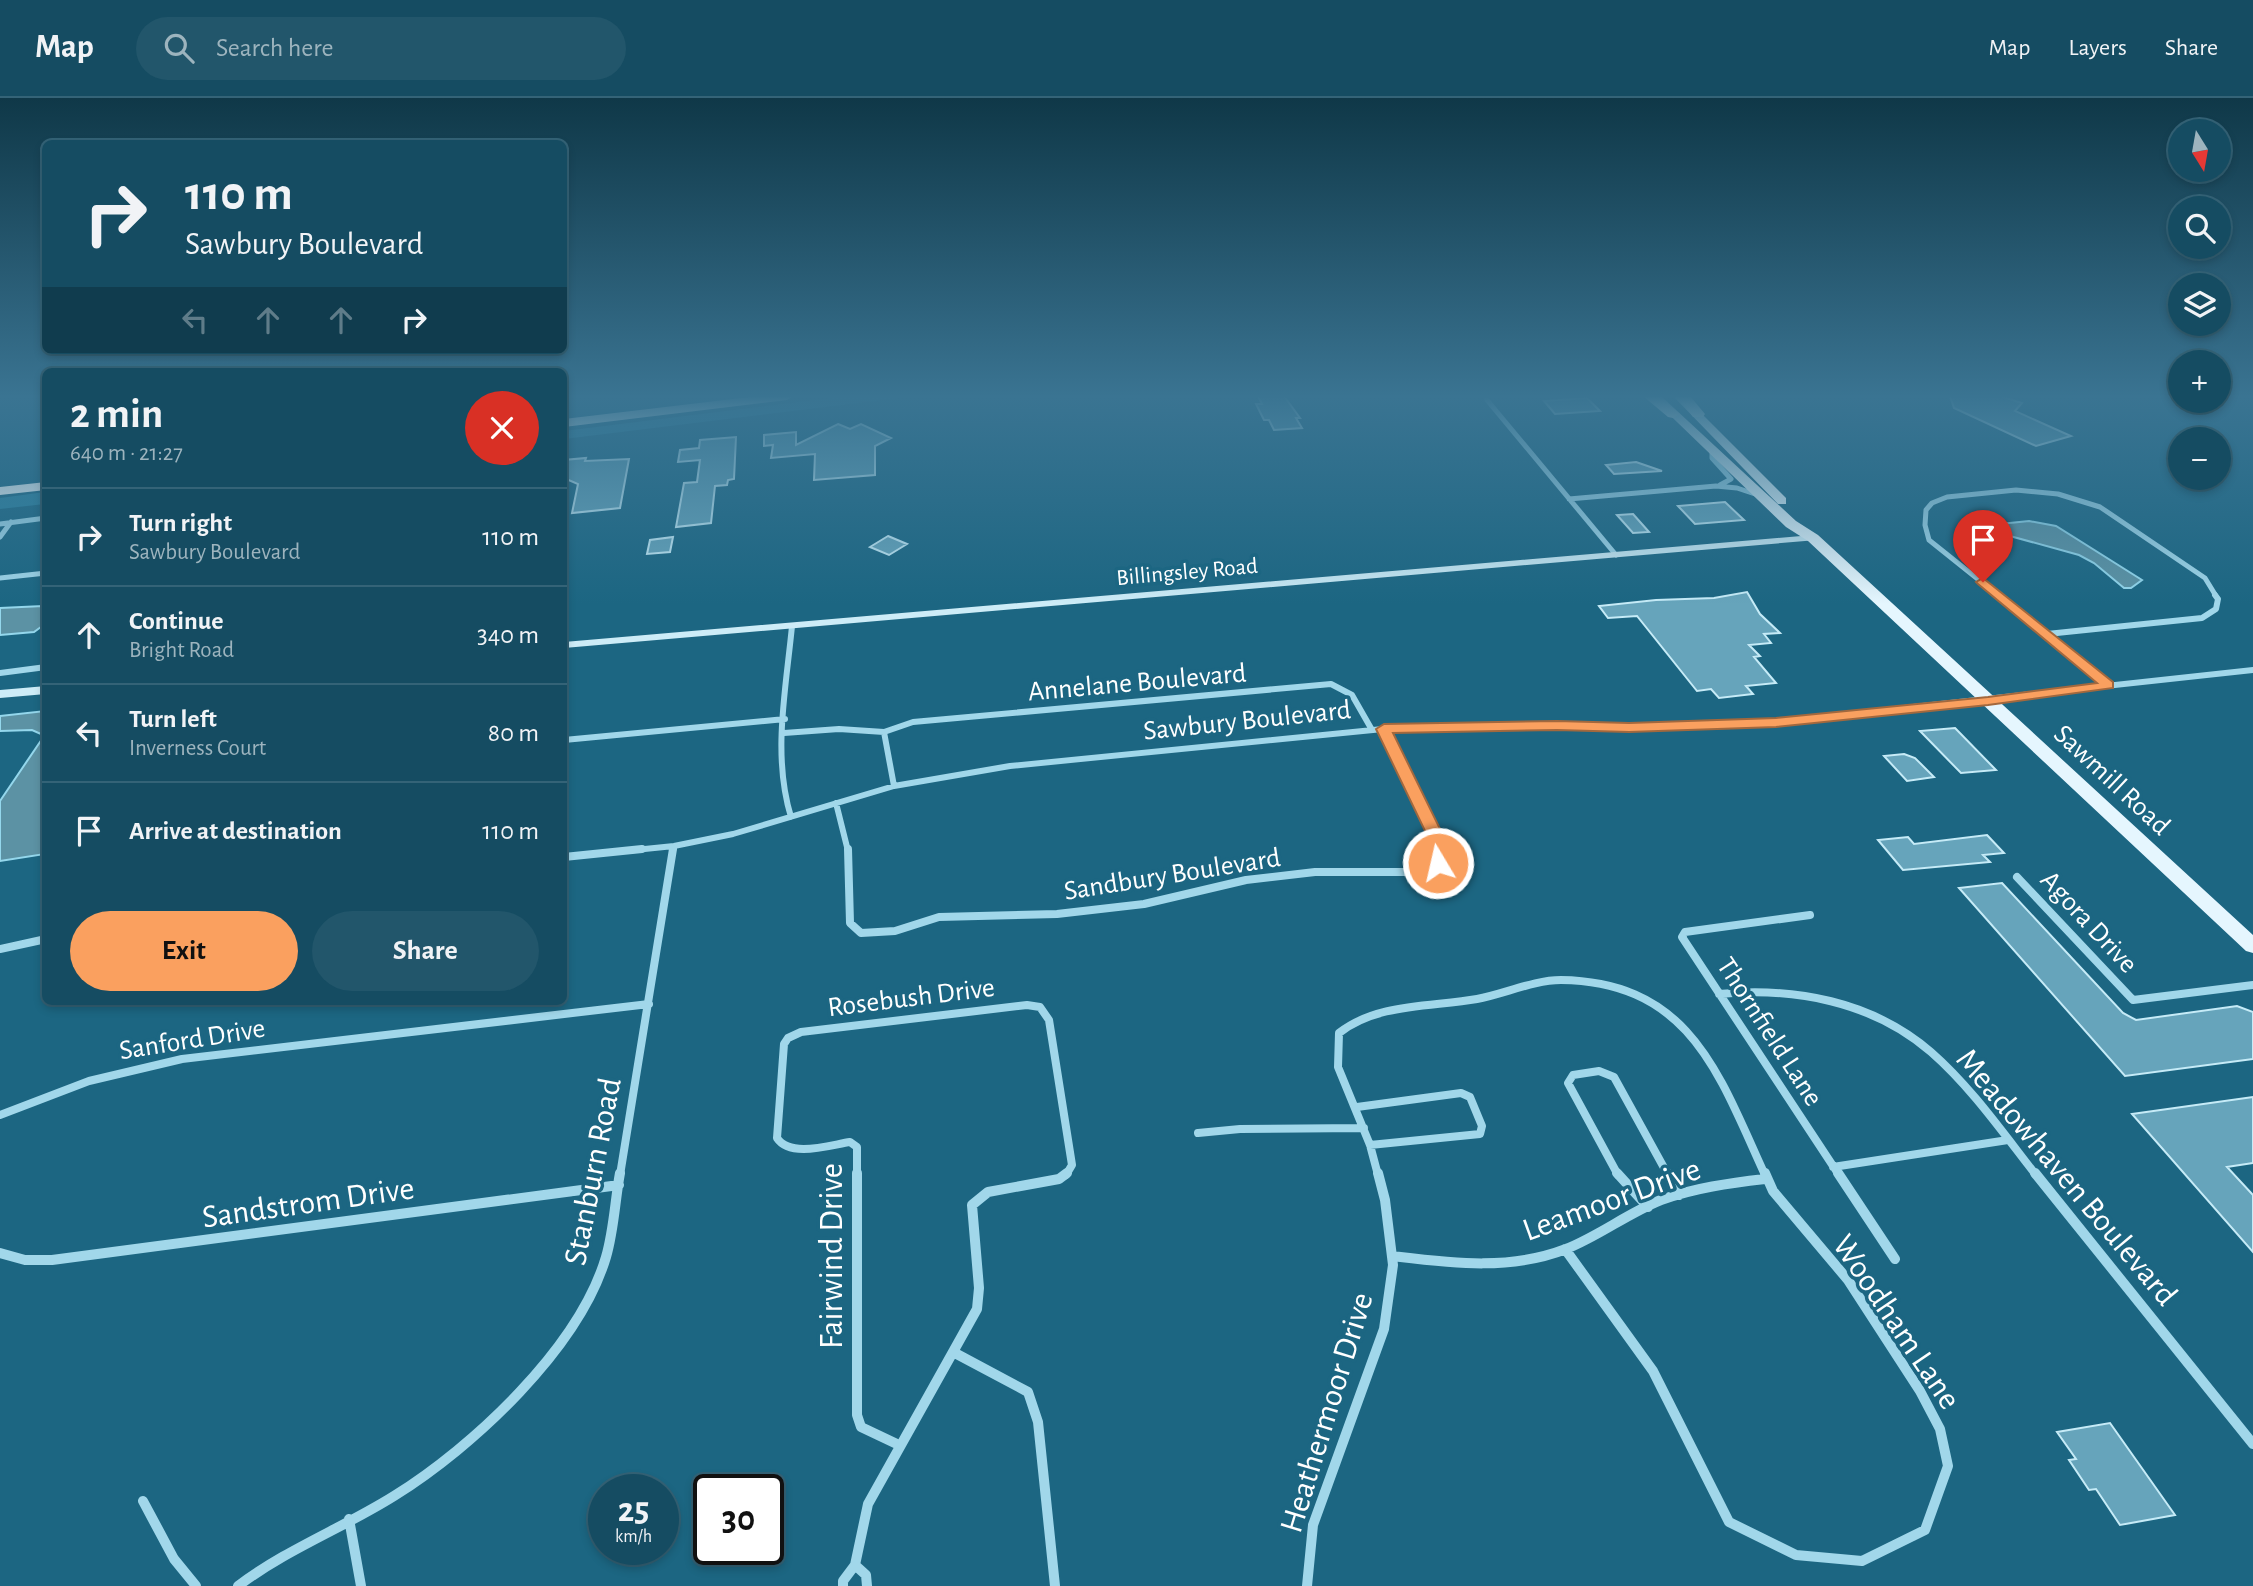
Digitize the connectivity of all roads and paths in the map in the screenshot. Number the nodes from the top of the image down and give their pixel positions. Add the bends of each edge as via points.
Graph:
1 (1541, 465) edge
2 (1719, 465) edge
3 (1729, 465) edge
4 (1748, 465) edge
5 (42, 472) edge
6 (0, 477) edge
7 (42, 486) edge
8 (1716, 486) junction
9 (0, 491) edge
10 (1762, 497) junction
11 (1569, 499) junction
12 (42, 518) edge
13 (11, 522) junction
14 (0, 524) edge
15 (0, 537) edge
16 (1813, 538) junction
17 (1616, 555) junction
18 (42, 573) edge
19 (0, 578) edge
20 (792, 626) junction
21 (2047, 634) junction
22 (567, 645) edge
23 (42, 668) edge
24 (2253, 670) edge
25 (0, 673) edge
26 (2108, 685) junction
27 (42, 690) edge
28 (0, 694) edge
29 (1988, 701) junction
30 (785, 719) junction
31 (1384, 729) junction
32 (1372, 730) junction
33 (884, 732) junction
34 (784, 733) junction
35 (567, 740) edge
36 (894, 786) junction
37 (836, 803) junction
38 (791, 817) junction
39 (674, 846) junction
40 (567, 857) edge
41 (2017, 877) dead end
42 (1810, 915) dead end
43 (42, 940) edge
44 (2253, 946) edge
45 (0, 949) edge
46 (2253, 985) edge
47 (1719, 994) junction
48 (649, 1004) junction
49 (1680, 1023) joint
50 (788, 1038) joint
51 (1357, 1107) junction
52 (0, 1115) edge
53 (1363, 1128) junction
54 (1198, 1133) dead end
55 (2008, 1140) junction
56 (1370, 1145) junction
57 (1833, 1167) junction
58 (1765, 1179) junction
59 (619, 1185) junction
60 (1679, 1195) junction
61 (1648, 1207) junction
62 (1564, 1249) junction
63 (2, 1255) edge
64 (1392, 1256) junction
65 (1895, 1259) dead end
66 (953, 1352) junction
67 (2253, 1444) edge
68 (899, 1445) junction
69 (142, 1500) dead end
70 (349, 1519) junction
71 (855, 1564) junction
72 (196, 1586) edge
73 (238, 1586) edge
74 (361, 1586) edge
75 (843, 1586) edge
76 (867, 1586) edge
77 (1055, 1586) edge
78 (1307, 1586) edge

1 - 11 street
2 - 8 street via 1731,479
3 - 10 main road, Sawmill Road
4 - 16 main road, Sawmill Road via 1805,523
5 - 6 highway
7 - 9 highway
8 - 10 street
8 - 11 street
10 - 16 main road, Sawmill Road
11 - 17 street
12 - 13 street
13 - 14 street
13 - 15 street
16 - 17 street, Billingsley Road
16 - 29 main road, Sawmill Road
17 - 20 street, Billingsley Road
18 - 19 street
20 - 22 street, Billingsley Road
20 - 30 street
21 - 21 street via 1929,540 1926,510 1932,503 1947,497 2016,491 2058,494 2100,507 2205,578 2218,598 2216,609 2182,622
21 - 26 street
23 - 25 street
24 - 26 street, Sawbury Boulevard
26 - 29 street, Sawbury Boulevard
27 - 28 street
29 - 31 street, Sawbury Boulevard via 1746,724
29 - 44 main road, Sawmill Road
30 - 34 street
30 - 35 street
31 - 32 street, Sawbury Boulevard
31 - 37 street, Sandbury Boulevard via 1436,837 1440,855 1431,869 1315,872 1246,880 1144,904 1056,914 939,917 895,931 861,933 850,923 848,851
32 - 33 street, Annelane Boulevard via 1353,694 1331,684 914,722
32 - 36 street, Sawbury Boulevard via 1010,766
33 - 34 street, Annelane Boulevard
33 - 36 street
34 - 38 street via 780,770
36 - 37 street, Sawbury Boulevard
37 - 38 street, Sawbury Boulevard
38 - 39 street, Sawbury Boulevard
39 - 40 street, Sawbury Boulevard
39 - 48 street, Stanburn Road
41 - 46 street, Agora Drive via 2133,1000
42 - 47 street, Thornfield Lane via 1682,934
43 - 45 street
47 - 55 street, Meadowhaven Boulevard via 1749,990 1805,993 1867,1012 1926,1048
47 - 57 street, Thornfield Lane
48 - 52 street, Sanford Drive via 122,1069
48 - 59 street, Stanburn Road
49 - 51 street, Heathermoor Drive via 1632,992 1558,980 1477,999 1407,1007 1352,1023 1339,1033 1338,1067
49 - 58 street, Woodham Lane via 1714,1065
50 - 66 street, Rosebush Drive via 801,1032 1027,1005 1040,1007 1049,1020 1072,1164 1059,1179 988,1192 972,1205 977,1309
50 - 68 street, Fairwind Drive via 782,1050 777,1138 787,1148 850,1142 857,1147 857,1415 862,1427
51 - 53 street, Heathermoor Drive
51 - 56 street via 1461,1093 1470,1097 1482,1126 1480,1134
53 - 54 street via 1250,1126
53 - 56 street, Heathermoor Drive
55 - 57 street
55 - 67 street, Meadowhaven Boulevard
56 - 64 street, Heathermoor Drive via 1385,1200
57 - 65 street, Thornfield Lane
58 - 60 street, Leamoor Drive
58 - 62 street, Woodham Lane via 1848,1280 1940,1429 1948,1466 1925,1530 1862,1561 1796,1555 1729,1522 1653,1371
59 - 63 street, Sandstrom Drive via 52,1260
59 - 70 street, Stanburn Road via 606,1257 596,1283 549,1360 483,1430 388,1500
60 - 61 street, Leamoor Drive
60 - 61 street via 1614,1077 1600,1071 1573,1075 1568,1083 1620,1178
61 - 62 street, Leamoor Drive
62 - 64 street, Leamoor Drive via 1512,1262 1472,1265
64 - 78 street, Heathermoor Drive via 1384,1329 1313,1525
66 - 68 street
66 - 77 street via 1028,1392 1038,1422
68 - 71 street via 868,1504
69 - 72 street via 174,1559
70 - 73 street, Stanburn Road via 265,1565
70 - 74 street
71 - 75 street
71 - 76 street via 866,1575

